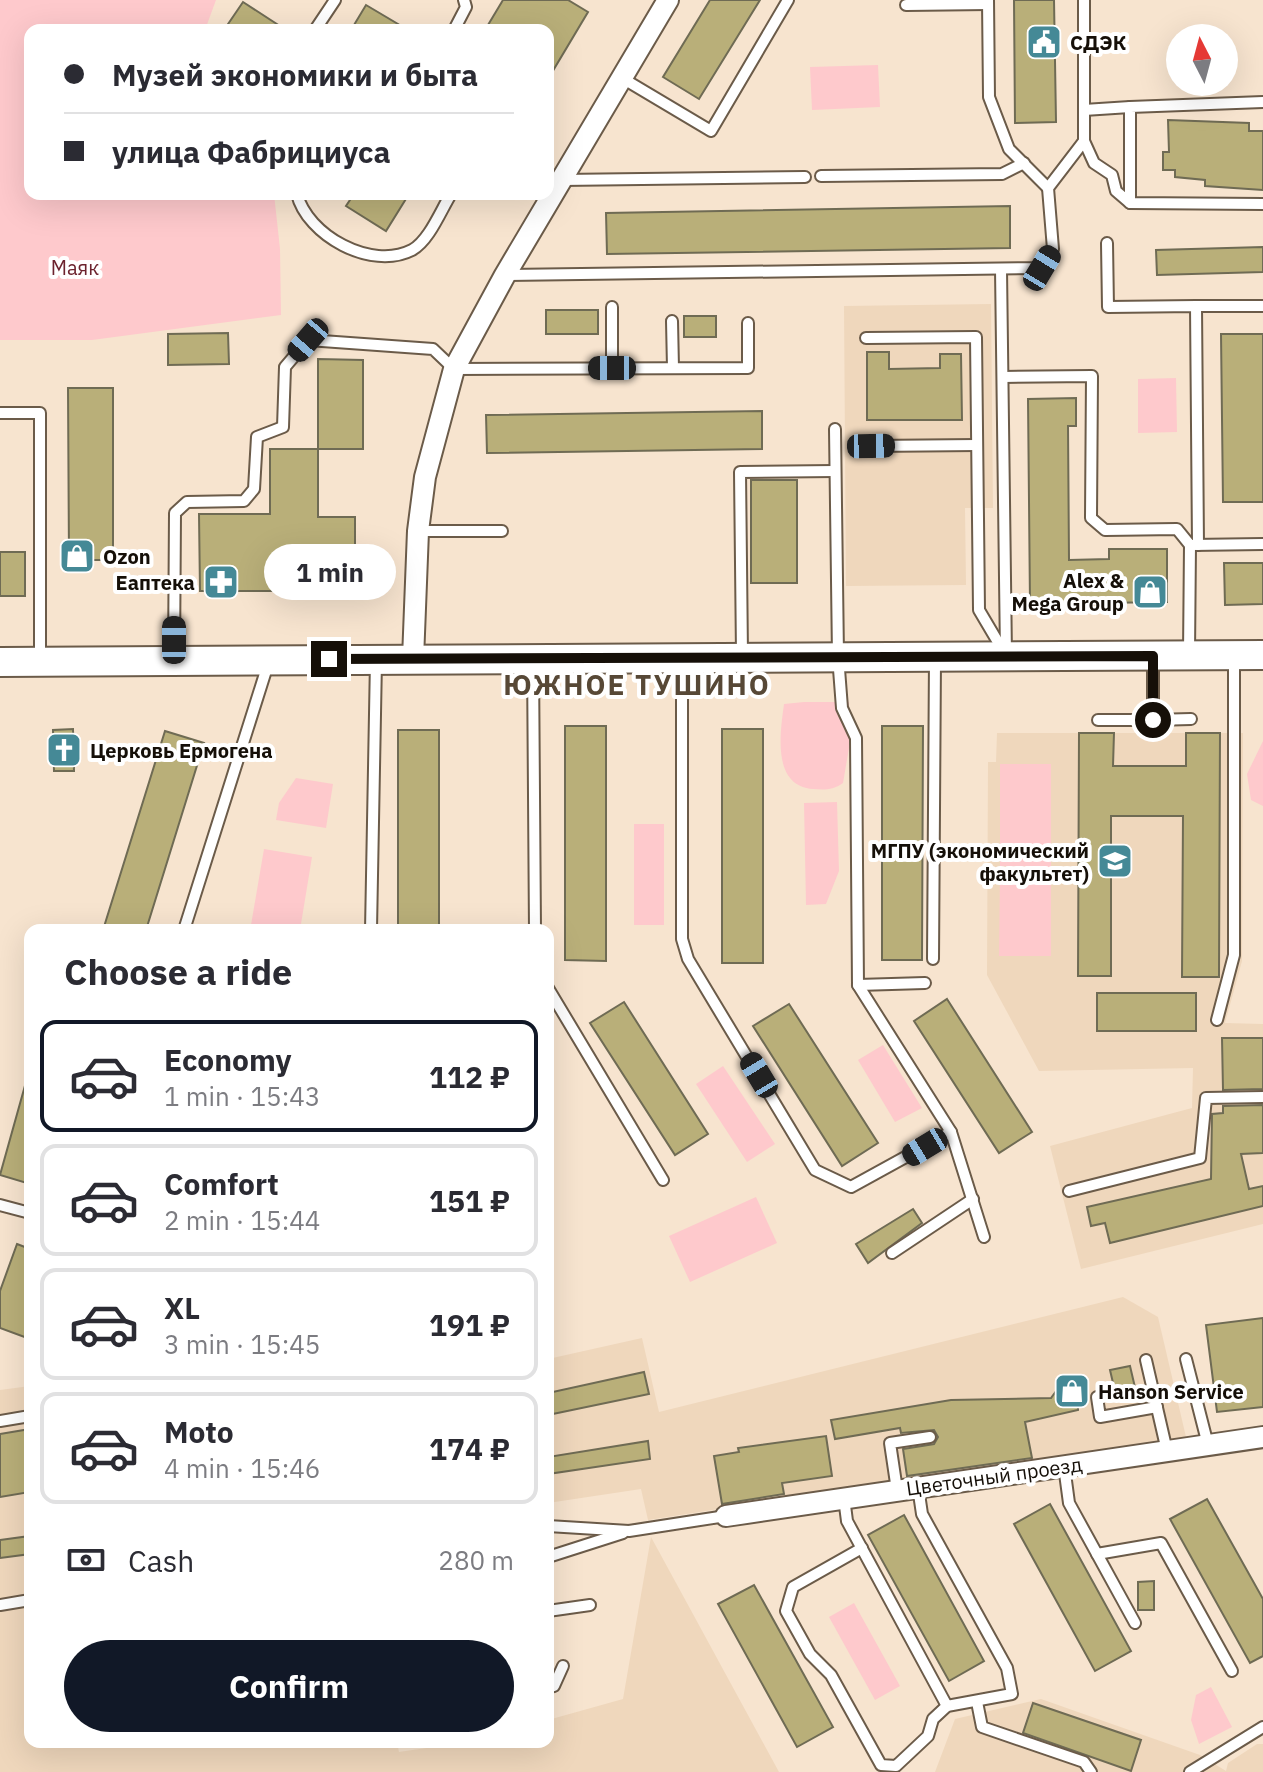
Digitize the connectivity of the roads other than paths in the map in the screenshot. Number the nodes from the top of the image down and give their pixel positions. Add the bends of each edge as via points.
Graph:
1 (335, 0) edge
2 (464, 0) edge
3 (668, 0) edge
4 (788, 0) edge
5 (1084, 0) edge
6 (988, 2) edge
7 (906, 5) dead end
8 (319, 24) edge
9 (457, 24) edge
10 (622, 78) junction
11 (1263, 102) edge
12 (1130, 107) junction
13 (1084, 110) junction
14 (1084, 141) junction
15 (1024, 163) junction
16 (821, 176) dead end
17 (805, 177) dead end
18 (554, 188) edge
19 (1048, 188) junction
20 (554, 191) edge
21 (299, 200) edge
22 (447, 200) edge
23 (547, 200) edge
24 (1130, 203) junction
25 (1263, 204) edge
26 (1107, 243) dead end
27 (1001, 269) junction
28 (505, 275) junction
29 (1196, 306) junction
30 (1263, 306) edge
31 (612, 307) dead end
32 (672, 321) dead end
33 (748, 323) dead end
34 (866, 338) dead end
35 (612, 368) junction
36 (673, 368) junction
37 (454, 369) junction
38 (1003, 377) junction
39 (0, 413) edge
40 (835, 429) dead end
41 (977, 445) junction
42 (871, 446) dead end
43 (835, 471) junction
44 (418, 531) junction
45 (502, 531) dead end
46 (1263, 544) edge
47 (1194, 545) junction
48 (1189, 655) junction
49 (1263, 655) edge
50 (838, 656) junction
51 (935, 656) junction
52 (1006, 656) junction
53 (1153, 656) junction
54 (1234, 656) junction
55 (682, 657) junction
56 (742, 657) junction
57 (533, 658) junction
58 (376, 659) junction
59 (413, 659) junction
60 (270, 660) junction
61 (40, 661) junction
62 (174, 661) junction
63 (0, 662) edge
64 (1191, 719) dead end
65 (1098, 720) dead end
66 (1153, 720) junction
67 (186, 924) edge
68 (371, 924) edge
69 (535, 924) edge
70 (933, 959) dead end
71 (925, 983) dead end
72 (858, 985) junction
73 (554, 998) edge
74 (1217, 1020) dead end
75 (1263, 1097) edge
76 (951, 1132) junction
77 (663, 1180) dead end
78 (1069, 1191) dead end
79 (973, 1199) junction
80 (0, 1205) edge
81 (24, 1211) edge
82 (984, 1237) dead end
83 (892, 1253) dead end
84 (1186, 1359) dead end
85 (1146, 1360) dead end
86 (1097, 1397) dead end
87 (1157, 1407) junction
88 (24, 1417) edge
89 (0, 1421) edge
90 (930, 1437) dead end
91 (1263, 1437) edge
92 (1208, 1445) junction
93 (1167, 1451) junction
94 (1064, 1466) junction
95 (918, 1487) junction
96 (897, 1490) junction
97 (844, 1498) junction
98 (726, 1516) joint
99 (554, 1526) edge
100 (629, 1531) junction
101 (862, 1548) junction
102 (1097, 1554) junction
103 (554, 1555) edge
104 (24, 1601) edge
105 (0, 1605) edge
106 (590, 1605) dead end
107 (554, 1610) edge
108 (1135, 1623) dead end
109 (563, 1666) dead end
110 (1232, 1671) dead end
111 (554, 1686) edge
112 (977, 1702) junction
113 (947, 1706) junction
114 (1263, 1727) edge
115 (1091, 1772) edge
116 (1190, 1772) edge

1 - 8 lane
2 - 9 lane
3 - 10 street
4 - 10 lane via 711,131
5 - 13 lane
6 - 7 lane
6 - 15 lane via 989,97 1009,149
10 - 18 street
11 - 12 lane
12 - 13 lane
12 - 24 lane
13 - 14 lane
14 - 19 lane
14 - 24 lane via 1094,163 1112,175 1116,191
15 - 16 lane via 1002,174
15 - 19 lane
17 - 20 lane
19 - 27 lane via 1053,249 1042,268
21 - 22 lane via 307,220 331,240 387,255 420,245
23 - 28 street
24 - 25 lane
26 - 29 lane via 1108,307
27 - 28 lane
27 - 38 lane
28 - 37 street
29 - 30 lane
29 - 47 lane
31 - 35 lane
32 - 36 lane
33 - 36 lane via 748,368
34 - 41 lane via 976,337
35 - 36 lane
35 - 37 lane
37 - 44 street via 431,448
37 - 62 lane via 433,349 308,340 285,367 283,427 257,437 254,489 244,501 187,502 175,513
38 - 47 lane via 1092,376 1091,518 1105,530 1177,529
38 - 52 lane
39 - 61 lane via 40,413
40 - 43 lane
41 - 42 lane
41 - 52 lane via 979,610
43 - 50 lane
43 - 56 lane via 740,472
44 - 45 lane
44 - 59 street
46 - 47 lane
47 - 48 lane
48 - 53 main road
48 - 54 main road
49 - 54 main road
50 - 51 main road
50 - 56 main road
50 - 72 lane via 842,708 856,738
51 - 52 main road
51 - 70 lane
52 - 53 main road
53 - 66 lane
54 - 74 lane via 1234,955
55 - 56 main road
55 - 57 main road
55 - 76 lane via 682,939 688,959 815,1170 851,1187
57 - 59 main road
57 - 69 lane
58 - 59 main road
58 - 60 main road
58 - 68 lane
60 - 62 main road
60 - 67 lane
61 - 62 main road
61 - 63 main road
64 - 66 lane
65 - 66 lane
71 - 72 lane
72 - 76 lane
73 - 77 lane
75 - 78 lane via 1206,1098 1200,1158
76 - 79 lane
79 - 82 lane
79 - 83 lane
80 - 81 lane
84 - 92 lane
85 - 87 lane
86 - 87 lane via 1100,1417
87 - 93 lane
88 - 89 lane
90 - 96 lane via 890,1443
91 - 92 street, Цветочный проезд
92 - 93 street, Цветочный проезд
93 - 94 street, Цветочный проезд
94 - 95 street, Цветочный проезд
94 - 102 lane via 1069,1503
95 - 96 street, Цветочный проезд
95 - 112 lane via 922,1514 1007,1668 1012,1694
96 - 97 street, Цветочный проезд
97 - 98 street, Цветочный проезд
97 - 101 lane via 847,1521
98 - 100 lane
99 - 100 lane
100 - 103 lane
101 - 113 lane
101 - 113 lane via 793,1587 786,1611 810,1654 831,1675 881,1765 896,1766 928,1736 933,1719
102 - 108 lane
102 - 110 lane via 1161,1543
104 - 105 lane
106 - 107 lane
109 - 111 lane
112 - 113 lane
112 - 115 lane via 982,1727 1084,1762
114 - 116 lane

